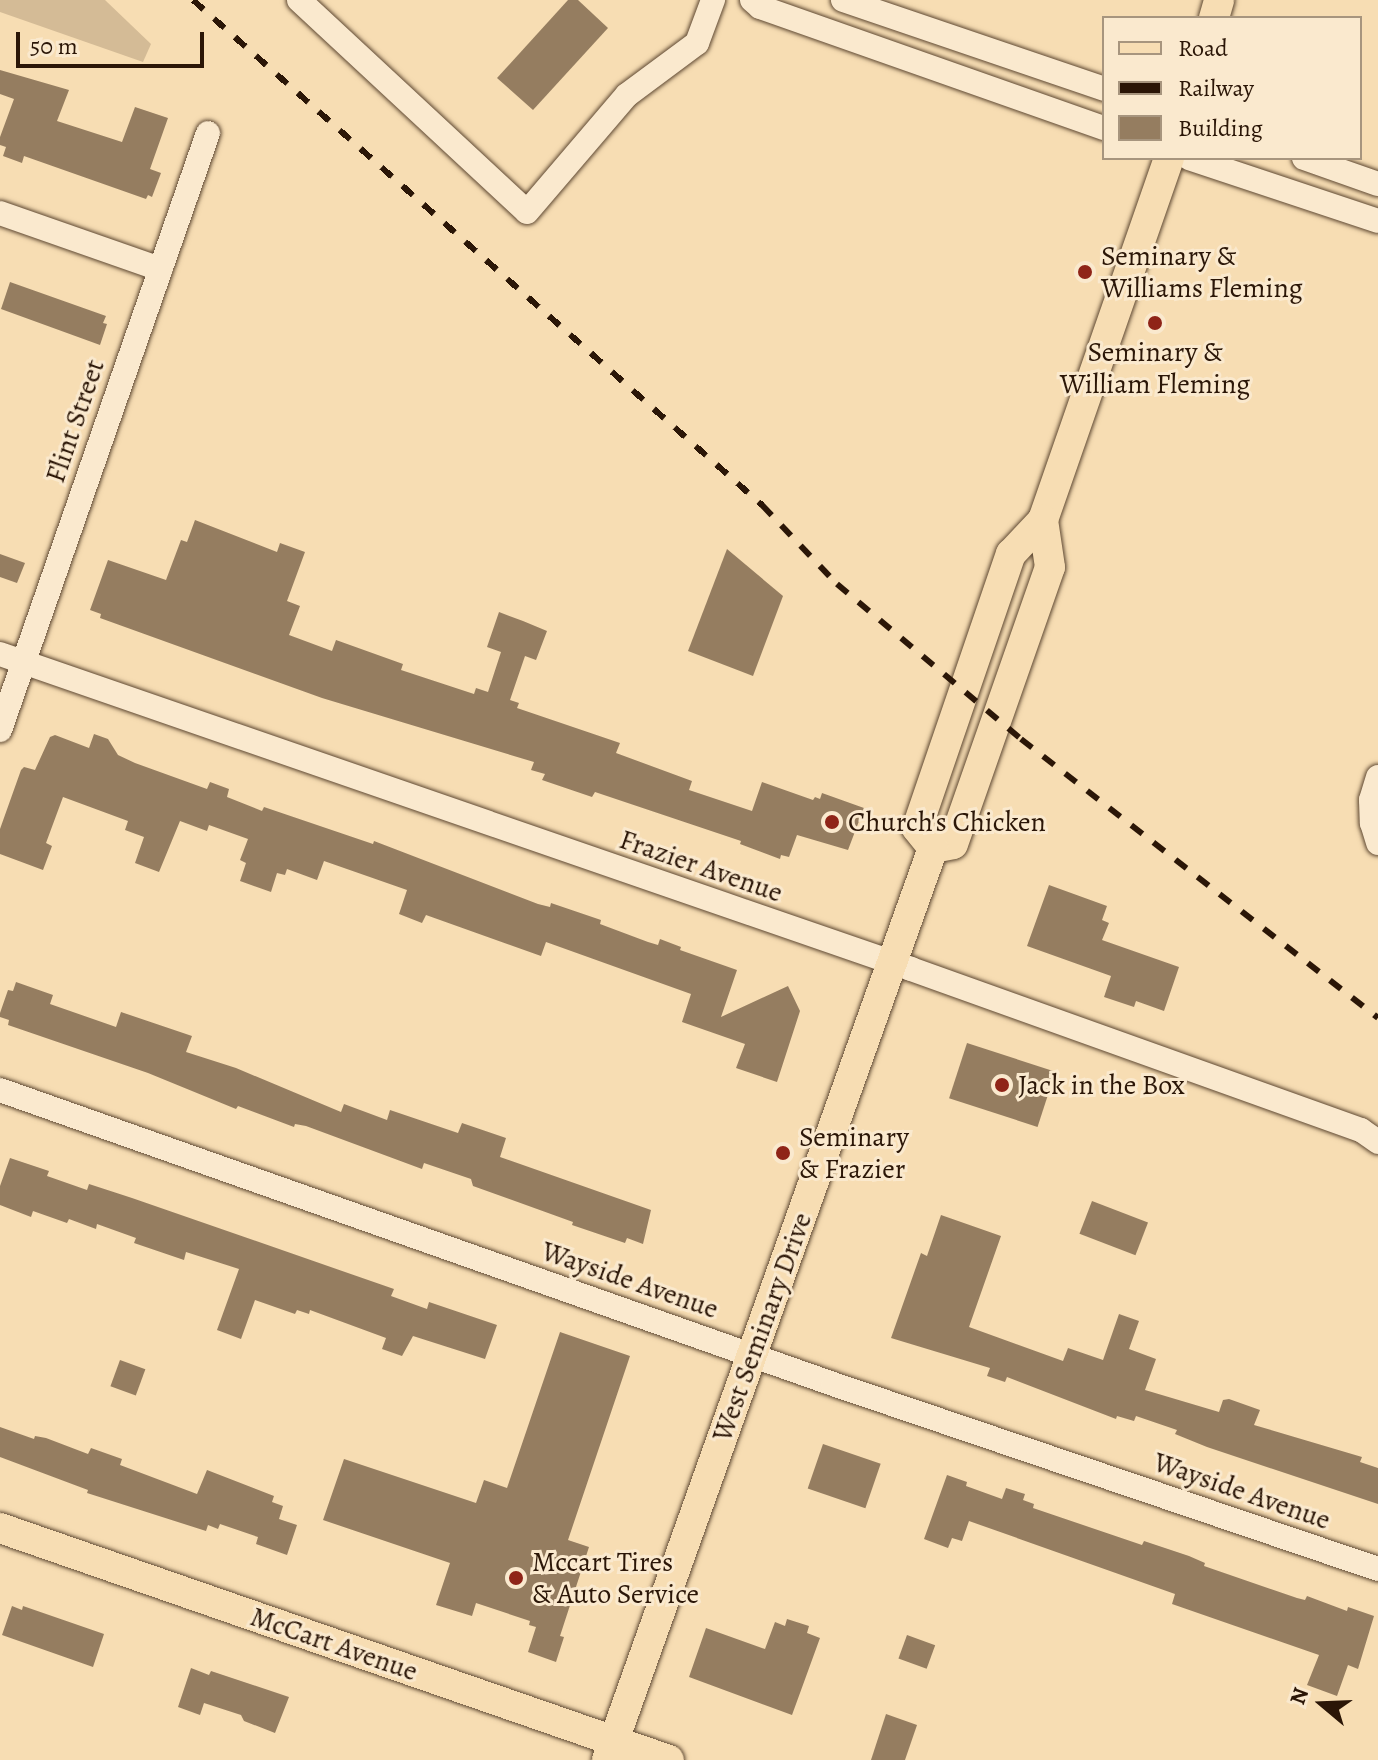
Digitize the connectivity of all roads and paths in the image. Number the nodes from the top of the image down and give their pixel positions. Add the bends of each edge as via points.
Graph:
1 (299, 0) edge
2 (713, 0) edge
3 (752, 0) edge
4 (843, 0) edge
5 (1018, 60) junction
6 (1102, 88) edge
7 (1007, 94) junction
8 (1102, 127) edge
9 (208, 133) dead end
10 (1168, 160) edge
11 (1195, 160) edge
12 (1310, 160) edge
13 (1378, 184) edge
14 (0, 213) edge
15 (1378, 221) edge
16 (160, 269) junction
17 (1043, 520) junction
18 (0, 654) edge
19 (24, 662) junction
20 (0, 730) edge
21 (1378, 777) edge
22 (1378, 843) edge
23 (933, 848) junction
24 (892, 963) junction
25 (0, 1090) edge
26 (1378, 1142) edge
27 (751, 1354) junction
28 (0, 1528) edge
29 (1378, 1569) edge
30 (611, 1751) edge
31 (669, 1760) edge

1 - 2 street via 527,212 627,95 697,43
3 - 7 street
4 - 5 street
5 - 6 street
5 - 7 street
7 - 8 street
9 - 16 street, Flint Street
10 - 17 main road
11 - 15 street
12 - 13 street
14 - 16 street
16 - 19 street, Flint Street
17 - 23 main road via 1050,567 953,844
17 - 23 main road via 1011,554 917,828
18 - 19 street, Frazier Avenue
19 - 20 street, Flint Street
19 - 24 street, Frazier Avenue
21 - 22 street via 1371,800
23 - 24 main road, West Seminary Drive
24 - 26 street, Frazier Avenue via 1361,1130
24 - 27 main road, West Seminary Drive
25 - 27 street, Wayside Avenue
27 - 29 street, Wayside Avenue
27 - 30 main road, West Seminary Drive
28 - 30 main road, McCart Avenue
30 - 31 main road, McCart Avenue

